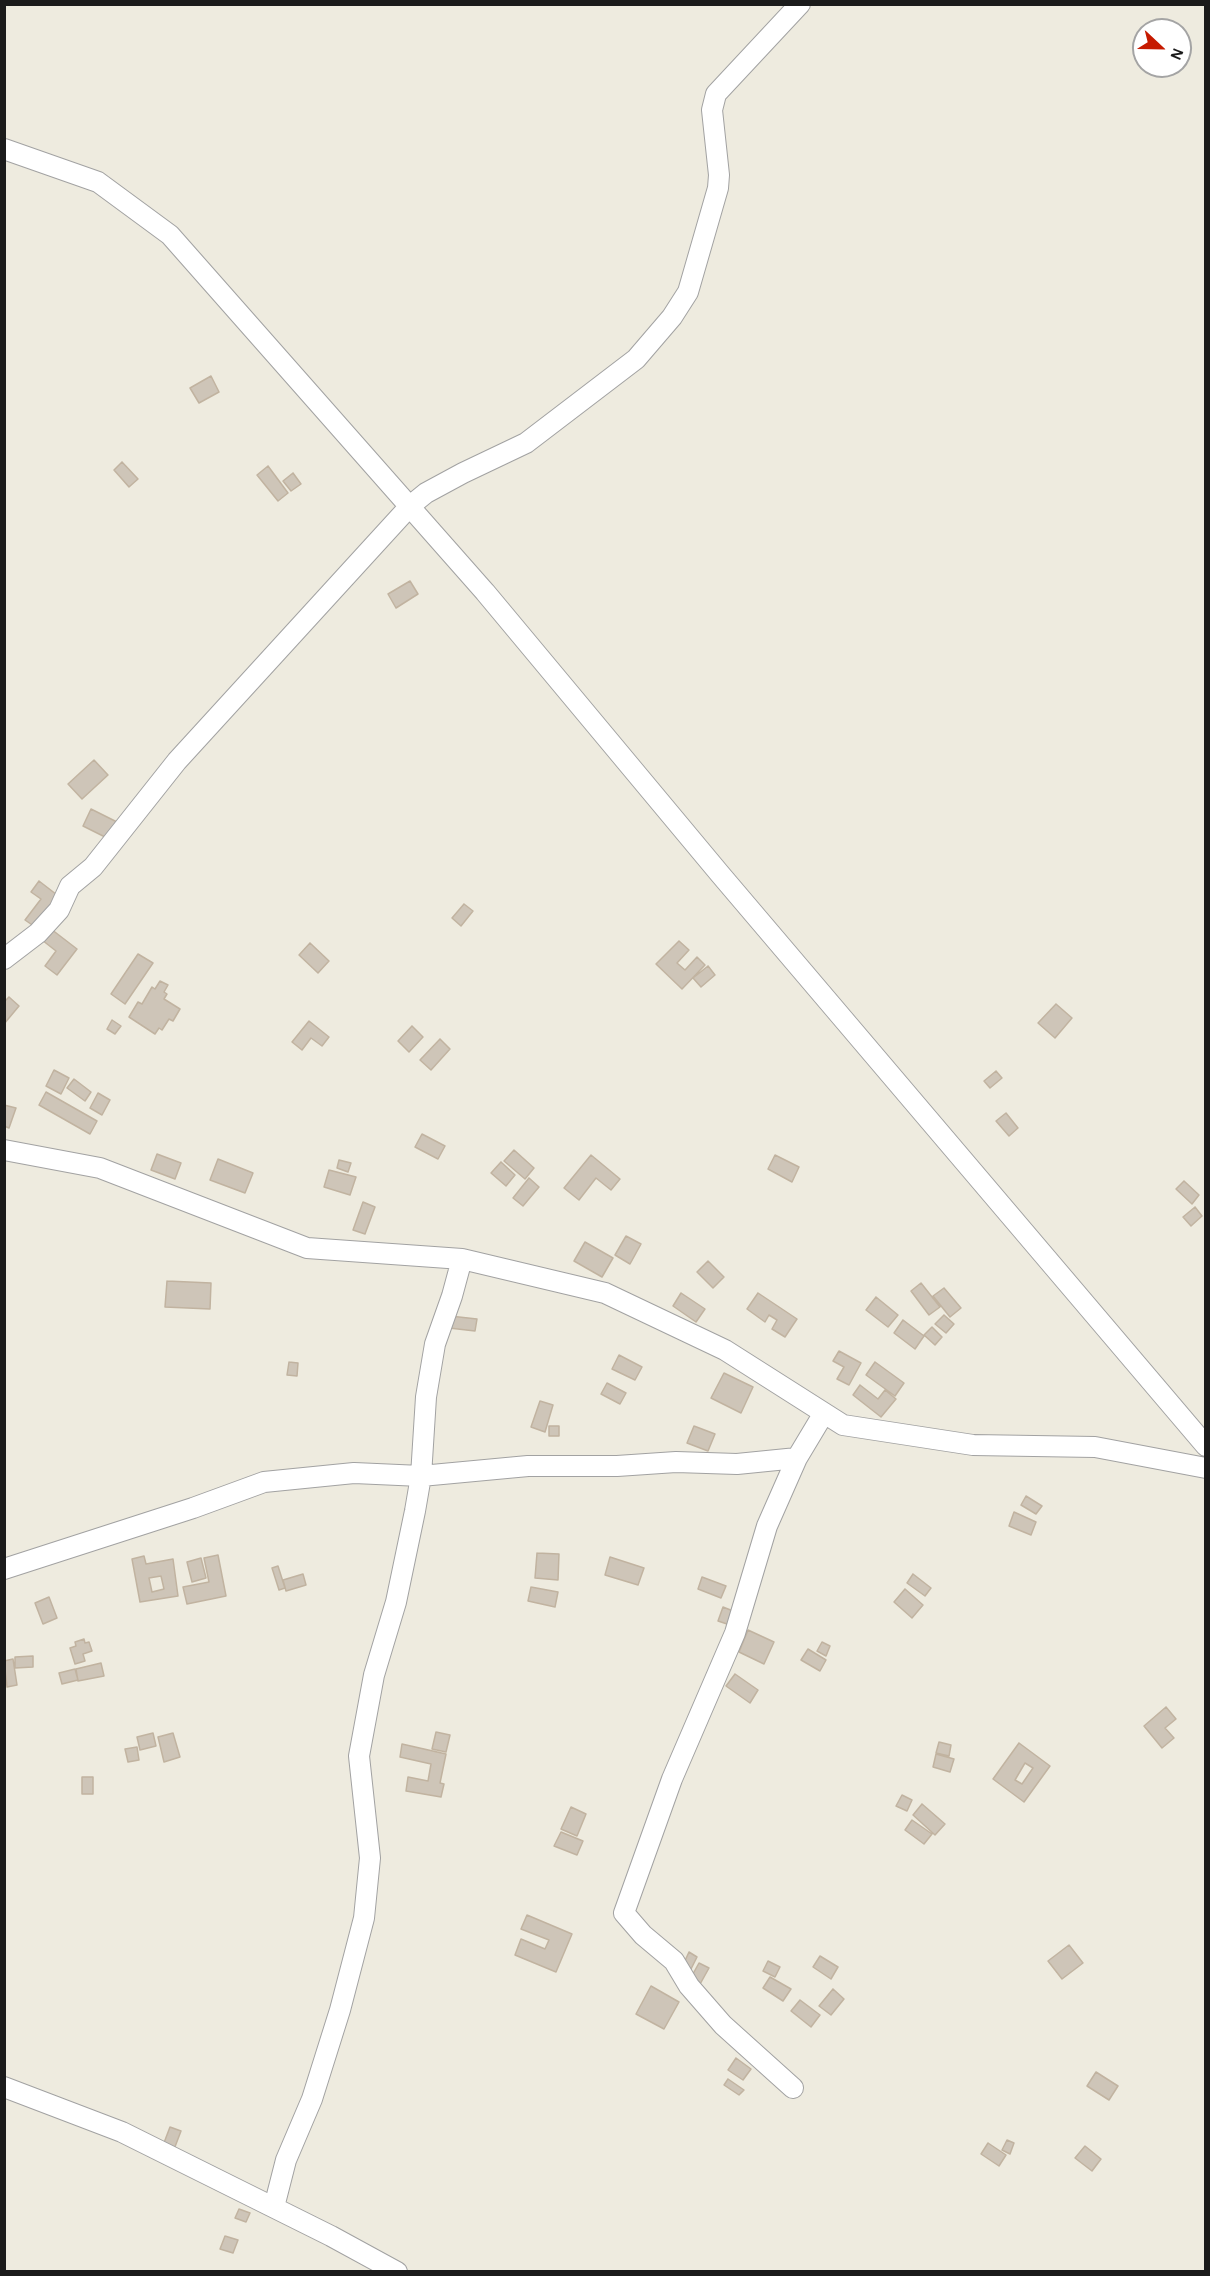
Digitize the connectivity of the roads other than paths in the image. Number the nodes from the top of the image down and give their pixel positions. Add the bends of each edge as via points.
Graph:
1 (800, 4) edge
2 (4, 149) edge
3 (410, 506) junction
4 (4, 959) edge
5 (4, 1150) edge
6 (462, 1259) junction
7 (824, 1413) junction
8 (1206, 1446) edge
9 (797, 1458) junction
10 (1206, 1468) edge
11 (421, 1476) junction
12 (4, 1569) edge
13 (4, 2087) edge
14 (793, 2088) dead end
15 (274, 2207) junction
16 (397, 2271) edge

1 - 3 street via 716,94 712,110 718,188 688,292 672,318 636,359 526,443 444,483
2 - 3 street via 98,182 170,235
3 - 4 street via 177,761 93,867 70,886 58,910 38,933
3 - 8 street
5 - 6 street via 99,1168 307,1248
6 - 7 street via 605,1293 725,1350
6 - 11 street via 435,1344 426,1397
7 - 9 street
7 - 10 street via 843,1425 973,1445 1095,1447
9 - 11 street via 737,1464 528,1466
9 - 14 street via 767,1526 735,1633 672,1779 624,1913 674,1961 689,1986 723,2025
11 - 12 street via 354,1473 264,1482
11 - 15 street via 359,1756 370,1858 364,1918 340,2010 312,2098 286,2160
13 - 15 street via 122,2132
15 - 16 street

